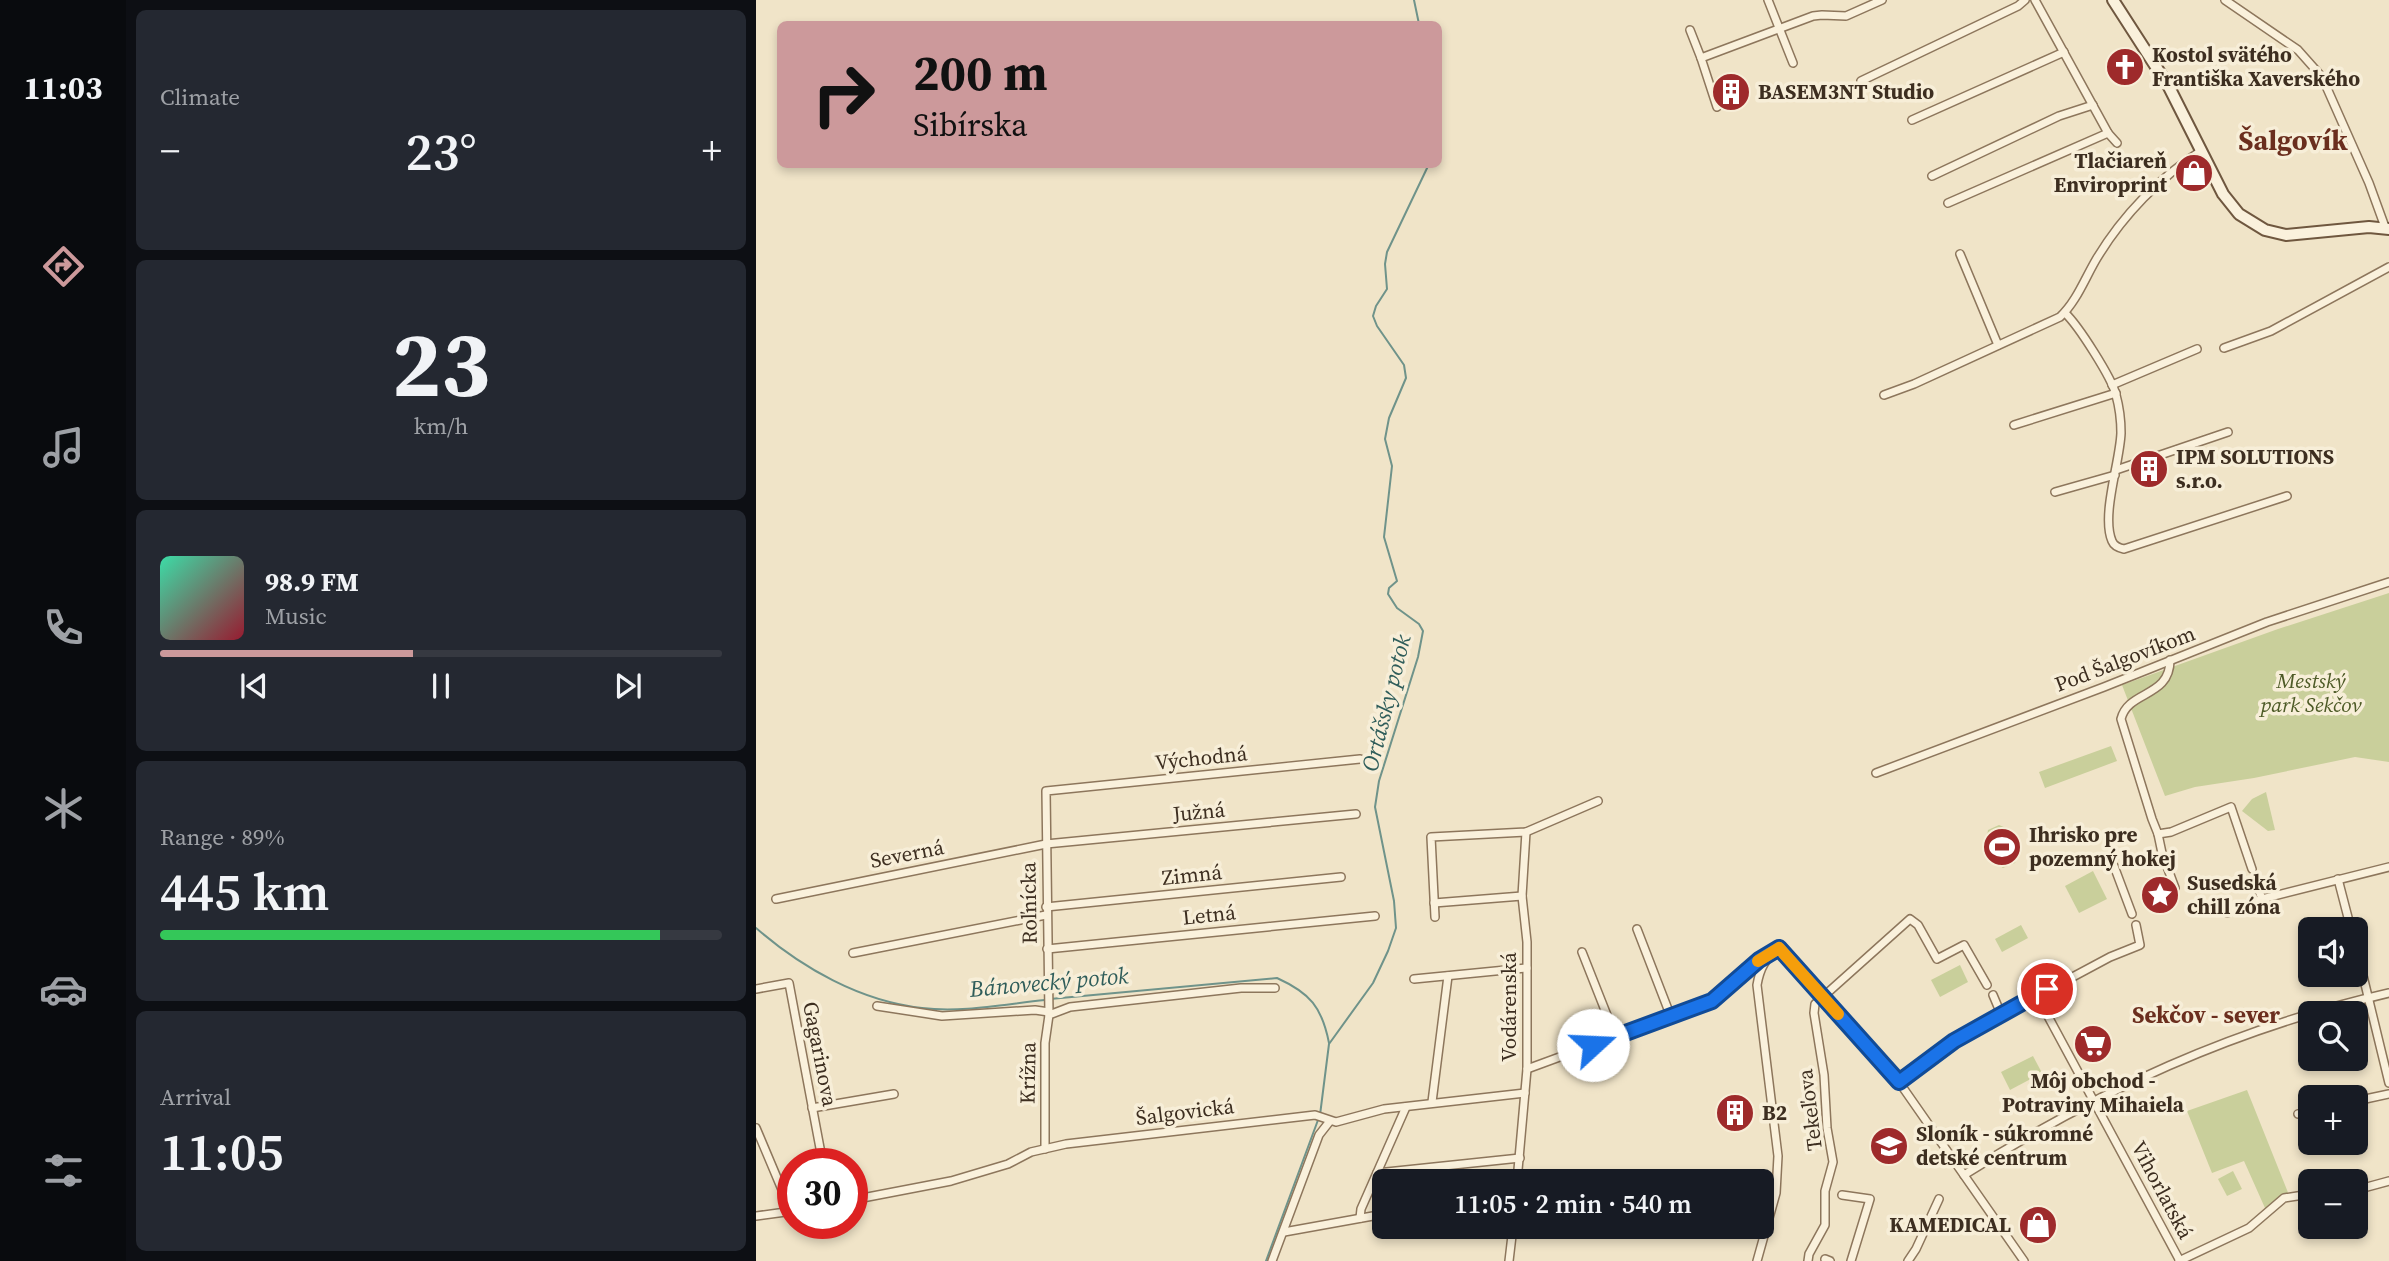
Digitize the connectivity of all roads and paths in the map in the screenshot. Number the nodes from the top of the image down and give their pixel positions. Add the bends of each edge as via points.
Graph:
1 (1768, 0) edge
2 (1882, 0) edge
3 (2025, 0) edge
4 (2035, 0) edge
5 (2113, 0) edge
6 (2225, 0) edge
7 (1779, 29) junction
8 (1690, 30) dead end
9 (2064, 52) junction
10 (1701, 58) junction
11 (1793, 63) dead end
12 (1861, 81) dead end
13 (2093, 104) junction
14 (1717, 107) dead end
15 (1912, 120) dead end
16 (2108, 133) junction
17 (2117, 143) dead end
18 (2202, 150) junction
19 (1932, 176) dead end
20 (1948, 203) dead end
21 (2387, 228) edge
22 (1960, 254) dead end
23 (2389, 267) edge
24 (2065, 313) junction
25 (1998, 345) junction
26 (2224, 348) dead end
27 (2197, 349) dead end
28 (2112, 385) junction
29 (2116, 393) junction
30 (1884, 395) dead end
31 (2014, 425) dead end
32 (2228, 432) dead end
33 (2116, 472) junction
34 (2055, 492) dead end
35 (2287, 496) dead end
36 (2389, 582) edge
37 (2170, 660) junction
38 (1360, 759) dead end
39 (1876, 773) dead end
40 (1046, 791) joint
41 (1598, 802) dead end
42 (1356, 814) dead end
43 (1526, 832) junction
44 (2158, 834) junction
45 (1046, 844) junction
46 (2114, 866) dead end
47 (2389, 867) edge
48 (2252, 869) dead end
49 (1341, 877) dead end
50 (2338, 879) junction
51 (2255, 880) dead end
52 (2174, 887) dead end
53 (1522, 896) junction
54 (776, 899) dead end
55 (2262, 899) junction
56 (1434, 903) junction
57 (1046, 911) junction
58 (2227, 913) dead end
59 (2132, 914) dead end
60 (1376, 916) dead end
61 (1435, 917) dead end
62 (2348, 917) edge
63 (2136, 925) dead end
64 (1637, 929) dead end
65 (1046, 949) junction
66 (1581, 952) dead end
67 (853, 953) dead end
68 (1768, 956) junction
69 (1527, 968) junction
70 (1448, 975) junction
71 (1414, 979) dead end
72 (1987, 985) dead end
73 (2365, 987) edge
74 (756, 989) edge
75 (1275, 989) dead end
76 (2389, 993) edge
77 (2036, 994) junction
78 (1993, 995) dead end
79 (1823, 996) junction
80 (2368, 998) junction
81 (877, 1006) dead end
82 (1049, 1011) junction
83 (2001, 1014) junction
84 (1671, 1017) junction
85 (1616, 1038) junction
86 (1527, 1069) junction
87 (1899, 1082) junction
88 (2389, 1083) edge
89 (1525, 1093) junction
90 (894, 1094) dead end
91 (2389, 1094) edge
92 (2368, 1098) edge
93 (2095, 1100) junction
94 (1433, 1102) junction
95 (1406, 1107) junction
96 (812, 1108) junction
97 (1327, 1119) junction
98 (756, 1128) edge
99 (820, 1148) edge
100 (1045, 1149) junction
101 (1520, 1158) junction
102 (1379, 1169) edge
103 (1415, 1169) edge
104 (1519, 1169) edge
105 (1964, 1175) junction
106 (777, 1176) edge
107 (2389, 1181) edge
108 (1372, 1184) edge
109 (2368, 1187) edge
110 (1842, 1195) dead end
111 (2298, 1196) edge
112 (868, 1197) edge
113 (1939, 1199) dead end
114 (777, 1213) edge
115 (756, 1216) edge
116 (1372, 1216) edge
117 (1360, 1218) junction
118 (1284, 1232) junction
119 (1512, 1239) edge
120 (1272, 1261) edge
121 (1509, 1261) edge
122 (1757, 1261) edge
123 (1808, 1261) edge
124 (1851, 1261) edge
125 (1908, 1261) edge
126 (2024, 1261) edge
127 (2179, 1261) edge

1 - 7 street
2 - 7 street via 1846,16 1822,15
3 - 12 street via 1880,76
4 - 9 street
5 - 18 street via 2169,87
6 - 21 street via 2298,50 2322,77
7 - 10 street
7 - 11 street
8 - 10 street
9 - 13 street
9 - 15 street
10 - 14 street
13 - 16 street
13 - 19 street
16 - 17 street
16 - 20 street
18 - 21 street via 2227,201 2244,219 2265,230 2286,235
18 - 24 street via 2163,179 2133,210 2106,244
22 - 25 street
23 - 26 street via 2271,331
24 - 25 street
24 - 28 street
25 - 30 street
27 - 28 street
28 - 29 street
29 - 31 street
29 - 33 street via 2121,432
32 - 33 street
33 - 34 street
33 - 35 street via 2109,519 2112,542 2124,549
36 - 37 street, Pod Šalgovíkom
37 - 39 street, Pod Šalgovíkom
37 - 44 street via 2170,671 2161,685 2128,705 2121,719
38 - 40 street, Východná
40 - 45 street, Roľnícka
41 - 43 street
42 - 45 street, Južná
43 - 53 street, Vodárenská
43 - 56 street via 1431,837
44 - 48 street via 2231,807
44 - 52 street
45 - 54 street, Severná
45 - 57 street, Roľnícka
46 - 59 street
47 - 50 street
49 - 57 street, Zimná
50 - 55 street
50 - 62 street
51 - 55 street
53 - 56 street
53 - 69 street, Vodárenská
55 - 58 street
56 - 61 street
57 - 65 street, Roľnícka
57 - 67 street, Zimná
60 - 65 street, Letná
63 - 77 street via 2140,945
64 - 84 street
65 - 82 street, Roľnícka
66 - 85 street
68 - 79 street via 1779,948
68 - 84 street via 1712,1001
68 - 122 street via 1759,970 1758,985 1778,1156 1776,1193
69 - 70 street
69 - 86 street, Vodárenská
70 - 71 street
70 - 94 street
72 - 79 street via 1964,945 1937,959 1914,920 1907,920
73 - 80 street
74 - 96 street, Gagarinova via 789,982
75 - 82 street, Krížna via 1241,988
76 - 80 street
77 - 83 street
77 - 93 street, Vihorlatská
78 - 83 street
79 - 87 street
79 - 123 street, Tekeľova via 1814,1013 1833,1162 1825,1191 1825,1225
80 - 88 street
80 - 93 street via 2239,1036
81 - 82 street via 943,1016
82 - 100 street, Krížna
83 - 87 street via 1954,1041
84 - 85 street
85 - 86 street
86 - 89 street, Vodárenská
87 - 105 street
89 - 94 street, Šalgovická
89 - 101 street, Vodárenská
90 - 96 street
91 - 92 street
93 - 105 street
93 - 127 street, Vihorlatská
94 - 95 street, Šalgovická
95 - 97 street, Šalgovická via 1336,1122
95 - 102 street
96 - 99 street, Gagarinova
97 - 100 street, Šalgovická via 1315,1115
97 - 118 street
98 - 106 street
100 - 112 street, Šalgovická via 951,1181
101 - 103 street
101 - 104 street, Vodárenská
105 - 126 street
107 - 109 street
108 - 117 street
110 - 124 street via 1870,1199
111 - 127 street, Vihorlatská via 2284,1198 2249,1228
113 - 125 street
114 - 115 street
116 - 117 street
117 - 118 street
118 - 120 street
119 - 121 street

